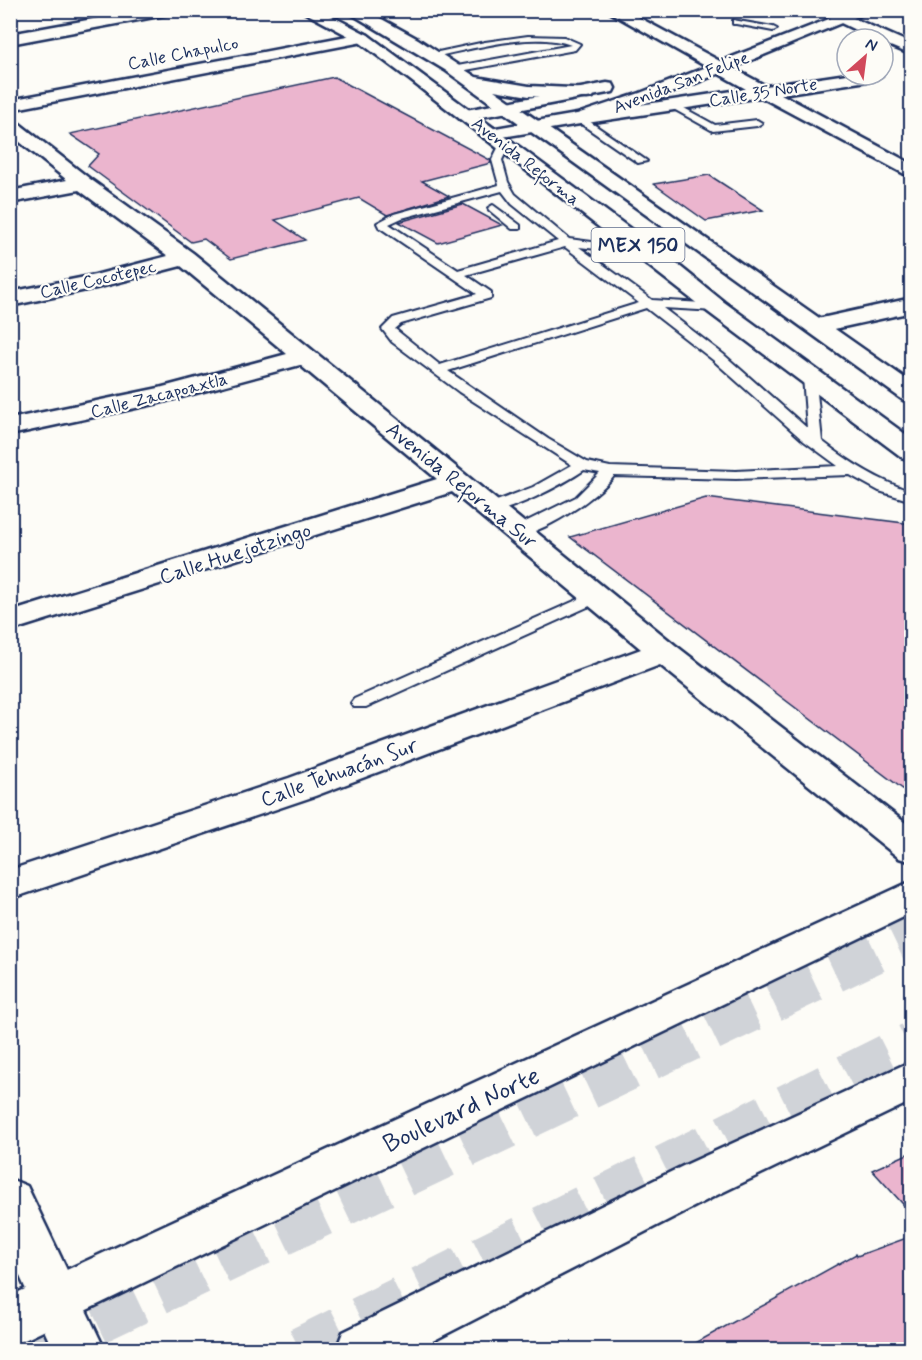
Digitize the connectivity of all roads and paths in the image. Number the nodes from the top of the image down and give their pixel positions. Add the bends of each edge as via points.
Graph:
1 (120, 10) edge
2 (170, 10) edge
3 (307, 10) edge
4 (352, 10) edge
5 (613, 10) edge
6 (821, 10) edge
7 (866, 10) edge
8 (842, 20) junction
9 (736, 22) dead end
10 (10, 29) edge
11 (772, 29) junction
12 (363, 38) junction
13 (10, 39) edge
14 (741, 41) dead end
15 (720, 50) dead end
16 (912, 50) edge
17 (433, 54) junction
18 (699, 58) junction
19 (678, 65) dead end
20 (455, 69) junction
21 (718, 69) junction
22 (473, 81) junction
23 (835, 81) edge
24 (620, 84) dead end
25 (765, 92) junction
26 (587, 93) junction
27 (10, 105) edge
28 (673, 105) junction
29 (506, 108) junction
30 (466, 115) junction
31 (580, 118) junction
32 (757, 123) dead end
33 (10, 125) edge
34 (533, 127) junction
35 (497, 140) junction
36 (642, 161) dead end
37 (912, 172) edge
38 (83, 183) junction
39 (503, 187) junction
40 (10, 197) edge
41 (493, 208) dead end
42 (516, 227) dead end
43 (568, 242) junction
44 (707, 251) junction
45 (654, 256) junction
46 (185, 258) junction
47 (457, 274) junction
48 (10, 299) edge
49 (647, 304) junction
50 (912, 305) edge
51 (717, 307) junction
52 (816, 326) junction
53 (306, 357) junction
54 (440, 369) junction
55 (810, 377) junction
56 (912, 395) edge
57 (10, 427) edge
58 (815, 441) junction
59 (912, 452) edge
60 (582, 465) junction
61 (853, 470) junction
62 (610, 471) junction
63 (459, 481) junction
64 (912, 497) edge
65 (491, 508) junction
66 (519, 531) junction
67 (597, 596) junction
68 (10, 622) edge
69 (664, 652) junction
70 (360, 703) dead end
71 (912, 848) edge
72 (10, 885) edge
73 (912, 896) edge
74 (912, 1080) edge
75 (10, 1201) edge
76 (57, 1300) junction
77 (10, 1322) edge
78 (80, 1350) edge
79 (361, 1350) edge

1 - 10 street
2 - 13 street
3 - 12 street, Avenida Reforma / MEX 150
4 - 17 street, Avenida Reforma / MEX 150
5 - 18 street
6 - 8 street
6 - 11 street, Avenida San Felipe
7 - 8 street, Avenida San Felipe
8 - 16 street
8 - 21 street, Avenida San Felipe
9 - 11 lane
11 - 14 street, Avenida San Felipe
12 - 27 street, Calle Chapulco
12 - 30 street, Avenida Reforma / MEX 150
15 - 18 street, Avenida San Felipe
17 - 20 street, Avenida Reforma / MEX 150
17 - 20 lane via 541,38 576,44 561,51
18 - 19 street, Avenida San Felipe
18 - 21 street
20 - 22 street, Avenida Reforma / MEX 150
21 - 25 street
21 - 31 street, Avenida San Felipe
22 - 26 street via 529,91
22 - 29 street, Avenida Reforma / MEX 150
23 - 25 street, Calle 35 Norte
24 - 26 street, Avenida San Felipe
25 - 28 street, Calle 35 Norte
25 - 37 street
26 - 29 street, Avenida San Felipe
28 - 31 street, Calle 35 Norte
28 - 32 lane via 713,128
29 - 30 street, Avenida San Felipe
29 - 34 street, Avenida Reforma / MEX 150
30 - 35 street, Avenida Reforma / MEX 150
31 - 34 street, Avenida San Felipe
31 - 36 lane
33 - 38 street, Avenida Reforma Sur
34 - 35 street, Avenida San Felipe
34 - 44 street, Avenida Reforma / MEX 150
35 - 39 lane
35 - 45 street, Avenida Reforma / MEX 150
38 - 40 street
38 - 46 street, Avenida Reforma Sur
39 - 43 lane via 523,208
39 - 47 lane via 383,223
41 - 42 lane
43 - 45 lane
43 - 47 lane
43 - 49 lane
44 - 45 street
44 - 52 street, Avenida Reforma / MEX 150
45 - 51 street, Avenida Reforma / MEX 150
46 - 48 street, Calle Cocotepec
46 - 53 street, Avenida Reforma Sur
47 - 54 lane via 487,295 397,321 388,329
49 - 51 lane
49 - 54 lane
49 - 58 lane via 718,358
50 - 52 street
51 - 55 street, Avenida Reforma / MEX 150
52 - 56 street, Avenida Reforma / MEX 150
53 - 57 street, Calle Zacapoaxtla via 87,414
53 - 63 street, Avenida Reforma Sur
54 - 60 lane
55 - 58 lane
55 - 59 street, Avenida Reforma / MEX 150
58 - 61 lane
60 - 62 lane
60 - 65 lane via 531,495
61 - 62 lane via 736,475
61 - 64 lane via 884,488
62 - 66 lane via 587,498
63 - 65 street, Avenida Reforma Sur
63 - 68 street, Calle Huejotzingo
65 - 66 street, Avenida Reforma Sur
66 - 67 street, Avenida Reforma Sur
67 - 69 street, Avenida Reforma Sur
67 - 70 lane
69 - 71 street, Avenida Reforma Sur
69 - 72 street, Calle Tehuacán Sur via 302,787
73 - 76 street, Boulevard Norte
74 - 79 street via 699,1181
75 - 76 street
76 - 77 street, Boulevard Norte
76 - 78 street

